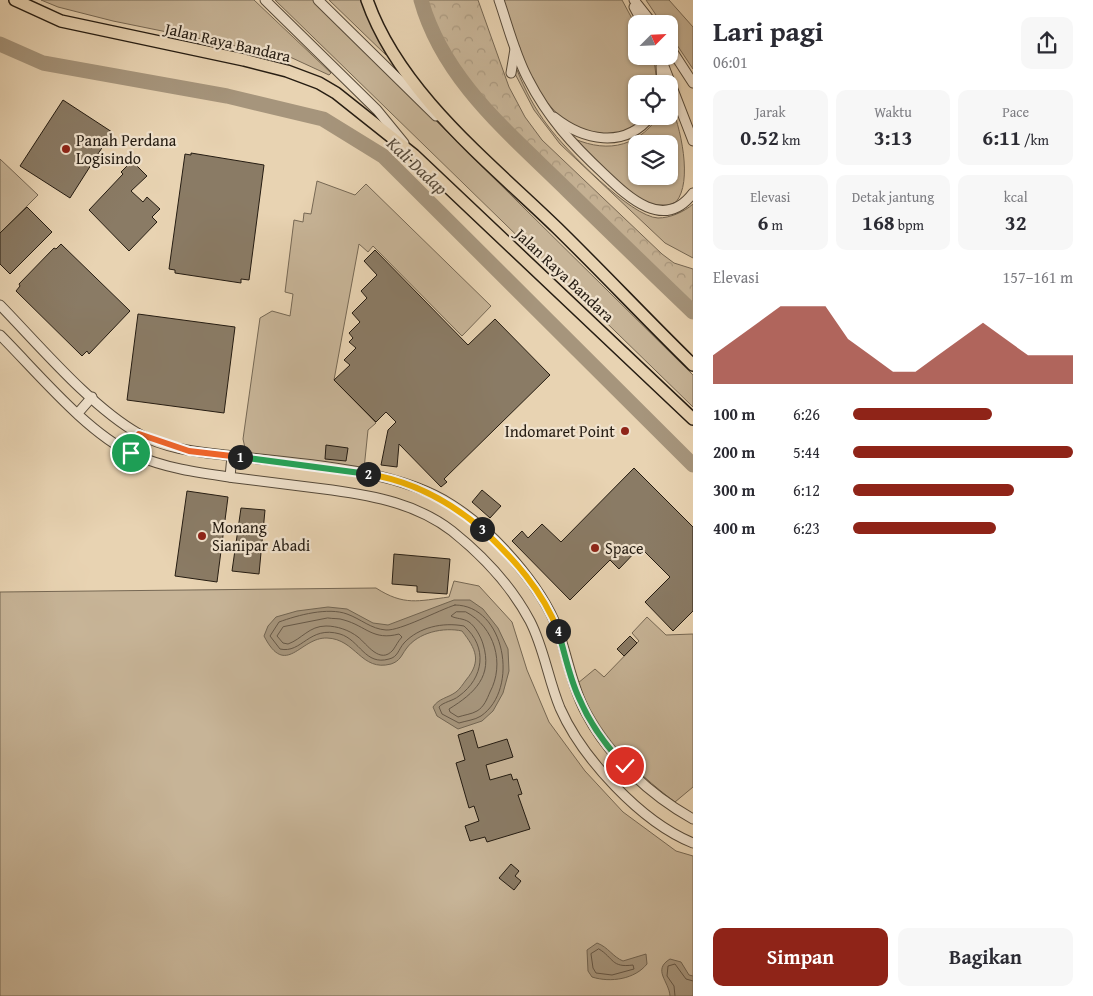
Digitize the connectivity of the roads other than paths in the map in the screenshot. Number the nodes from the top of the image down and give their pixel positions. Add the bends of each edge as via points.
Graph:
1 (15, 0) edge
2 (265, 0) edge
3 (318, 0) edge
4 (368, 0) edge
5 (499, 0) edge
6 (633, 0) edge
7 (640, 15) edge
8 (646, 15) edge
9 (515, 47) junction
10 (678, 60) edge
11 (663, 65) edge
12 (511, 73) dead end
13 (693, 83) edge
14 (546, 110) junction
15 (687, 122) junction
16 (449, 123) junction
17 (643, 125) edge
18 (693, 134) edge
19 (693, 141) edge
20 (414, 155) junction
21 (693, 193) edge
22 (0, 305) edge
23 (0, 335) edge
24 (693, 365) edge
25 (92, 397) junction
26 (78, 413) junction
27 (693, 419) edge
28 (139, 434) junction
29 (128, 451) junction
30 (232, 456) junction
31 (230, 477) junction
32 (693, 819) edge
33 (693, 843) edge

1 - 20 main road, Jalan Raya Bandara via 61,21 287,71 319,84 343,99
2 - 20 street, Jalan Raya Bandara via 377,110
3 - 16 street, Jalan Raya Bandara via 420,102
4 - 16 main road, Jalan Raya Bandara via 379,30 394,55
5 - 9 street
6 - 7 street
6 - 8 street
9 - 12 street
9 - 14 street via 526,76
10 - 13 street
11 - 15 street
14 - 17 street via 573,130 603,139 630,134
14 - 21 street via 573,146 630,198 647,208 670,209 684,203
15 - 18 street
15 - 19 street
16 - 24 main road, Jalan Raya Bandara
20 - 27 main road, Jalan Raya Bandara
22 - 25 street
23 - 26 street
25 - 26 street
25 - 28 street
26 - 29 street
28 - 29 street
28 - 30 street via 189,451
29 - 31 street via 156,464
30 - 31 street
30 - 32 street via 371,474 399,481 434,495 468,517 510,557 540,594 557,629 578,698 611,751 658,796
31 - 33 street via 376,497 410,507 439,521 480,557 522,606 538,638 559,706 569,727 596,765 644,811

